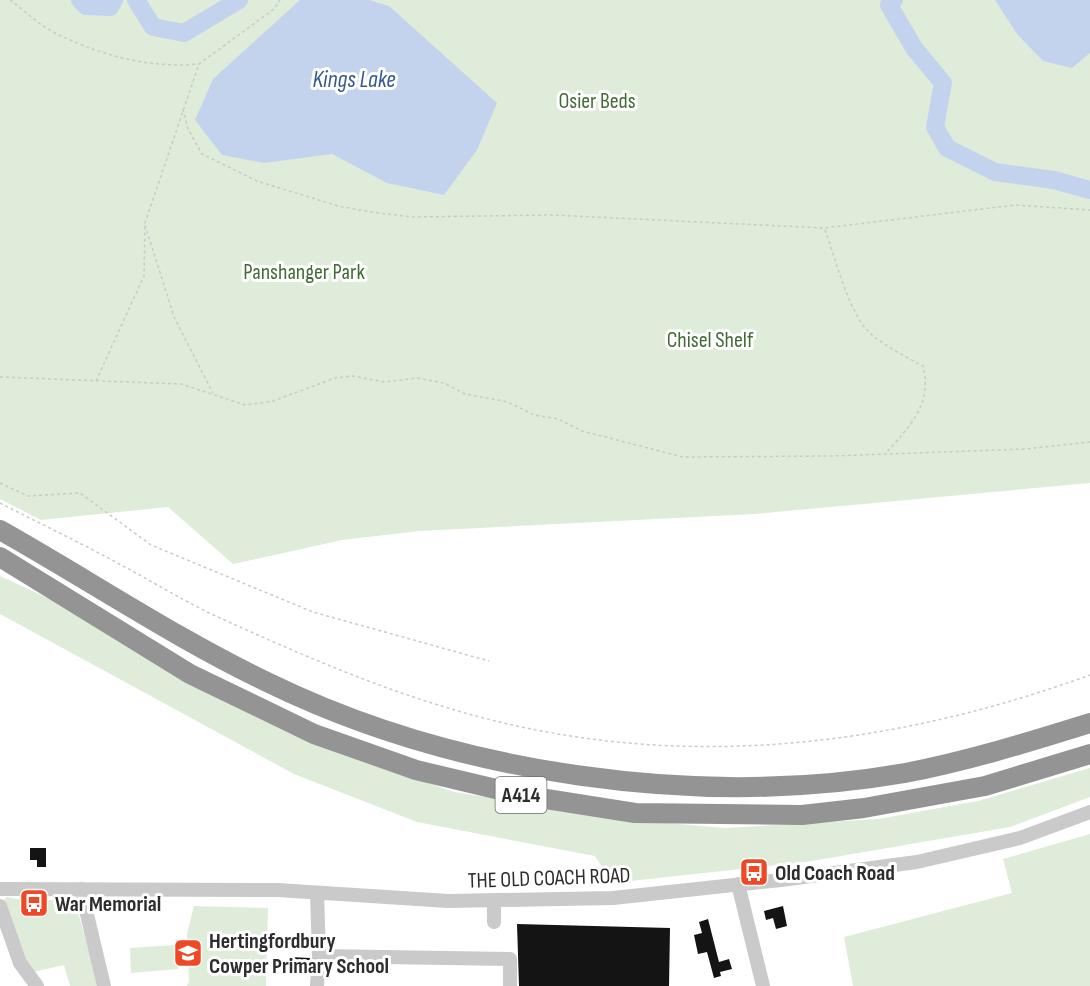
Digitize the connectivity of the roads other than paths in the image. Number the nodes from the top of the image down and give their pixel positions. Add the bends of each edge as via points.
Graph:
1 (0, 530) edge
2 (0, 557) edge
3 (1090, 723) edge
4 (1090, 754) edge
5 (1090, 812) edge
6 (738, 884) junction
7 (0, 889) edge
8 (81, 889) junction
9 (317, 893) junction
10 (494, 901) junction
11 (0, 906) edge
12 (494, 922) dead end
13 (320, 956) junction
14 (37, 986) edge
15 (104, 986) edge
16 (317, 986) edge
17 (510, 986) edge
18 (763, 986) edge

1 - 3 highway, A414 via 267,683 403,736 518,765 680,785 806,784 905,773 976,758
2 - 4 highway, A414 via 190,674 314,734 416,770 555,801 670,815 802,815 985,786
5 - 6 street, THE OLD COACH ROAD via 1020,838 958,854 881,868
6 - 10 street, THE OLD COACH ROAD via 613,898
6 - 18 street
7 - 8 street, THE OLD COACH ROAD
8 - 9 street, THE OLD COACH ROAD
8 - 15 street
9 - 10 street, THE OLD COACH ROAD
9 - 13 street
10 - 12 street
11 - 14 street via 20,963
13 - 16 street
13 - 17 street via 510,958

